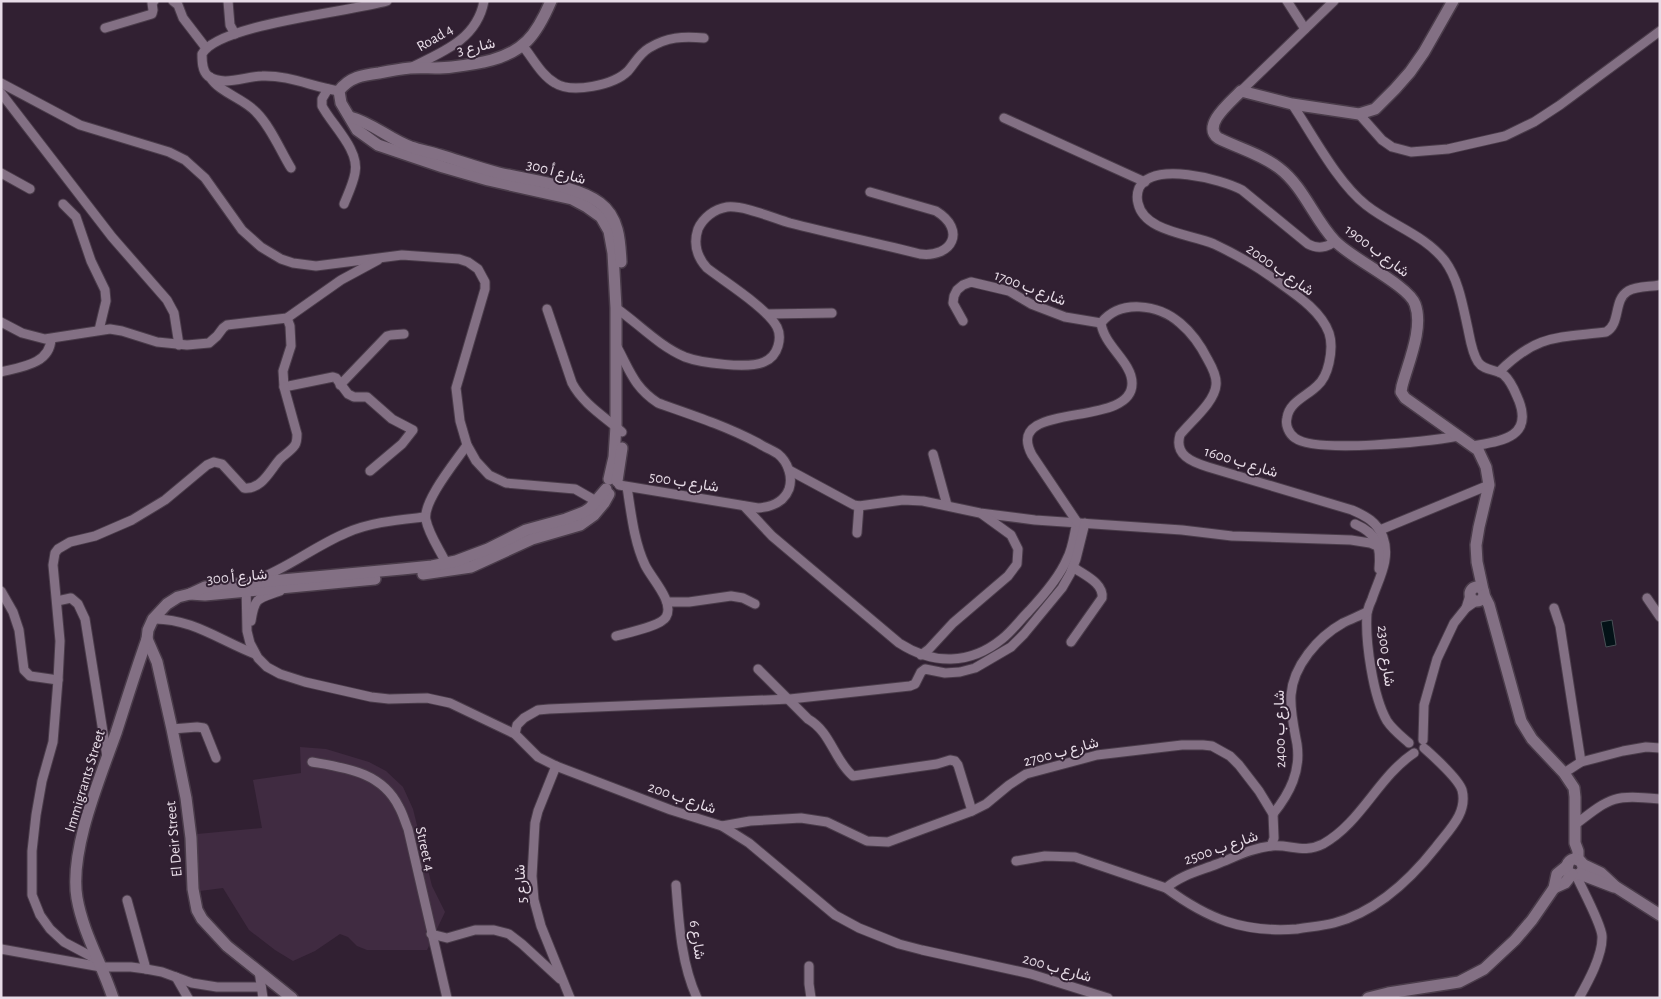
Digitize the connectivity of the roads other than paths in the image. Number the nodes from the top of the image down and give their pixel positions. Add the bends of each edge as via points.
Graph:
1 (154, 1) edge
2 (173, 1) edge
3 (228, 1) edge
4 (386, 1) edge
5 (484, 1) edge
6 (551, 1) edge
7 (1287, 1) edge
8 (1334, 1) edge
9 (1453, 1) edge
10 (105, 28) dead end
11 (1306, 29) junction
12 (1660, 32) edge
13 (235, 34) junction
14 (704, 38) dead end
15 (522, 45) junction
16 (206, 48) junction
17 (410, 68) junction
18 (209, 76) junction
19 (1, 83) edge
20 (334, 90) junction
21 (1241, 91) junction
22 (1, 93) edge
23 (21, 94) junction
24 (1292, 104) junction
25 (13, 107) junction
26 (1359, 114) junction
27 (1004, 118) dead end
28 (291, 168) dead end
29 (1, 173) edge
30 (1145, 182) junction
31 (30, 188) dead end
32 (870, 192) dead end
33 (63, 204) dead end
34 (344, 204) dead end
35 (1335, 241) junction
36 (389, 256) junction
37 (1660, 286) edge
38 (547, 309) dead end
39 (619, 311) junction
40 (832, 313) dead end
41 (767, 314) junction
42 (287, 318) junction
43 (963, 321) dead end
44 (1, 322) edge
45 (1101, 324) junction
46 (99, 330) junction
47 (404, 334) dead end
48 (51, 339) junction
49 (179, 345) junction
50 (616, 347) junction
51 (624, 359) junction
52 (1, 372) edge
53 (1499, 372) junction
54 (340, 385) junction
55 (284, 387) junction
56 (619, 429) junction
57 (1459, 436) junction
58 (467, 445) junction
59 (1473, 446) junction
60 (933, 454) dead end
61 (789, 470) junction
62 (370, 471) dead end
63 (1489, 484) junction
64 (615, 486) junction
65 (596, 501) junction
66 (744, 506) junction
67 (859, 506) junction
68 (946, 506) junction
69 (1352, 510) junction
70 (980, 513) junction
71 (425, 516) junction
72 (1081, 522) junction
73 (568, 524) junction
74 (1355, 524) junction
75 (1380, 530) junction
76 (858, 533) dead end
77 (1338, 540) junction
78 (1379, 547) junction
79 (448, 567) junction
80 (1072, 567) junction
81 (1378, 581) junction
82 (1052, 583) junction
83 (294, 586) junction
84 (246, 587) junction
85 (1062, 588) junction
86 (1, 591) edge
87 (190, 594) joint
88 (1477, 594) junction
89 (1647, 598) dead end
90 (57, 601) junction
91 (667, 602) junction
92 (755, 604) dead end
93 (1554, 608) dead end
94 (1367, 612) junction
95 (1660, 617) edge
96 (153, 619) junction
97 (616, 636) dead end
98 (248, 638) junction
99 (147, 639) junction
100 (1071, 642) dead end
101 (255, 654) junction
102 (921, 655) junction
103 (758, 669) dead end
104 (58, 680) junction
105 (790, 699) junction
106 (172, 729) junction
107 (515, 734) junction
108 (1416, 745) junction
109 (1660, 748) edge
110 (107, 757) junction
111 (216, 758) dead end
112 (312, 762) dead end
113 (1581, 762) junction
114 (556, 766) junction
115 (1564, 774) junction
116 (1660, 799) edge
117 (972, 811) junction
118 (1273, 814) junction
119 (1576, 824) junction
120 (722, 826) junction
121 (1271, 846) junction
122 (1016, 861) dead end
123 (1575, 868) junction
124 (676, 885) dead end
125 (1166, 888) junction
126 (127, 900) dead end
127 (1660, 915) edge
128 (431, 934) junction
129 (447, 938) junction
130 (1, 949) edge
131 (435, 950) junction
132 (100, 963) junction
133 (809, 966) dead end
134 (146, 969) junction
135 (259, 971) junction
136 (176, 977) junction
137 (562, 980) junction
138 (262, 987) junction
139 (113, 998) edge
140 (188, 998) edge
141 (264, 998) edge
142 (292, 998) edge
143 (447, 998) edge
144 (570, 998) edge
145 (697, 998) edge
146 (812, 998) edge
147 (1108, 998) edge
148 (1368, 998) edge
149 (1579, 998) edge

1 - 10 street via 152,14
2 - 16 street
3 - 13 street via 230,25
4 - 13 street
5 - 17 street, Road 4 via 483,10 464,38
6 - 15 street, شارع 3 via 535,31
7 - 11 street
8 - 11 street
9 - 26 street via 1410,72 1384,101
11 - 21 street
12 - 26 street via 1560,105 1505,136 1448,149 1411,152 1392,147 1382,140
13 - 16 street
14 - 15 street via 668,39 648,49 618,78 582,88 556,84
15 - 17 street, شارع 3 via 491,60 452,67
16 - 18 street via 202,58
17 - 20 street via 355,78
18 - 20 street via 222,80 270,76
18 - 28 street via 214,83 258,113
19 - 23 street
20 - 34 street via 322,98 322,106 352,152 355,163 355,173
20 - 39 street, شارع أ 300 via 350,117 437,160 496,172 551,190 573,190 602,204 617,224 620,239
21 - 24 street
21 - 35 street, شارع ب 1900 via 1214,120 1213,134 1280,168
22 - 25 street
23 - 25 street via 14,99
23 - 36 street via 80,125 169,152 185,160 205,178 242,230 281,259 322,266
24 - 26 street
24 - 53 street via 1356,196 1382,216 1424,240 1446,263 1456,283 1478,362
25 - 49 street via 112,237 167,300 174,313
27 - 30 street
29 - 31 street
30 - 35 street via 1157,176 1178,174 1224,182 1253,198 1308,244 1322,247
30 - 57 street, شارع ب 2000 via 1139,188 1137,201 1146,219 1170,231 1213,244 1263,271 1312,309 1325,324 1330,335 1330,356 1324,378 1297,402 1287,418 1287,427 1296,439 1336,446 1432,441
32 - 41 street via 941,214 951,225 952,242 936,253 920,254 736,207 718,209 704,220 696,236 701,261
33 - 46 street via 76,217 87,252 105,290
35 - 57 street, شارع ب 1900 via 1405,291 1415,303 1418,326 1402,392 1405,398
36 - 42 street via 341,280
36 - 58 street via 459,259 482,274 485,289 456,388
37 - 53 street via 1628,291 1621,298 1613,327 1606,332 1545,340 1520,353
38 - 56 street via 576,391
39 - 41 street via 666,347 686,357 709,363 751,364 766,362 779,344 778,329
39 - 50 street, شارع أ 300
39 - 51 street, شارع أ 300
40 - 41 street
42 - 49 street via 233,324 223,328 209,343
42 - 55 street via 291,346 283,371
43 - 45 street, شارع ب 1700 via 953,304 954,296 963,284 971,282 1009,292 1065,317
44 - 48 street via 32,336
45 - 69 street, شارع ب 1600 via 1106,316 1128,307 1156,310 1179,322 1202,348 1217,385 1207,405 1178,441 1179,449 1192,462
45 - 72 street via 1104,337 1126,367 1132,382 1126,400 1108,409 1040,424 1028,438 1032,455
46 - 48 street
46 - 49 street via 116,329 157,342
47 - 54 street via 387,336
48 - 52 street via 48,351 39,360
50 - 51 street
50 - 56 street, شارع أ 300
51 - 56 street, شارع أ 300
51 - 61 street via 640,388 658,403 740,434 778,454
53 - 59 street via 1510,382 1516,394 1523,413 1521,426 1500,441
54 - 55 street via 331,376
54 - 62 street via 351,396 367,397 392,419 414,430
55 - 90 street via 297,440 263,480 254,487 246,488 222,464 210,463 146,513 59,548 53,565
56 - 64 street, شارع أ 300 via 622,452
57 - 59 street, شارع ب 1900
58 - 65 street via 476,462 506,483 570,488
58 - 71 street via 434,494
59 - 63 street, شارع ب 1900 via 1486,467
60 - 68 street
61 - 66 street, شارع ب 500 via 789,490 782,499 766,508
61 - 67 street
63 - 75 street
63 - 88 street, شارع ب 1900 via 1476,545
64 - 65 street, شارع أ 300
64 - 66 street, شارع ب 500
64 - 73 street, شارع أ 300 via 594,515 580,525
64 - 91 street via 645,566
65 - 73 street, شارع أ 300
66 - 102 street via 772,536 899,643
67 - 68 street via 903,500
67 - 76 street
68 - 70 street
69 - 74 street
69 - 75 street, شارع ب 1600 via 1366,516
70 - 72 street
70 - 102 street via 1011,535 1018,549 1017,564 1008,576
71 - 79 street
71 - 84 street via 355,529
72 - 77 street via 1232,536
72 - 80 street
72 - 82 street via 1068,558
73 - 79 street, شارع أ 300 via 526,530 506,546 476,554
74 - 77 street via 1349,535
74 - 78 street via 1370,532
75 - 81 street via 1386,557
77 - 78 street via 1361,541
78 - 81 street
79 - 83 street, شارع أ 300
79 - 84 street, شارع أ 300 via 402,569
80 - 85 street
80 - 100 street via 1100,586 1103,592
81 - 94 street, شارع 2300
82 - 85 street
82 - 102 street via 1004,638 990,648 960,658
83 - 84 street, شارع أ 300
83 - 98 street via 255,602
84 - 87 street, شارع أ 300 via 205,586
84 - 98 street, شارع ب 200
85 - 105 street via 1011,647 976,668 960,672 925,670 910,686
86 - 104 street via 19,630 24,670 30,676
87 - 96 street, Immigrants Street via 171,601
88 - 108 street via 1448,633 1437,659
88 - 115 street via 1494,627 1521,721 1532,739
89 - 95 street
90 - 104 street
90 - 110 street via 71,598 85,619
91 - 92 street via 731,596
91 - 97 street via 668,613 662,621
93 - 113 street via 1560,626
94 - 108 street, شارع 2300 via 1374,686 1384,716 1395,731
94 - 118 street, شارع ب 2400 via 1343,623 1321,640 1295,677 1291,696 1297,746 1296,770 1289,792
96 - 99 street, Immigrants Street
96 - 101 street via 170,619 196,626
98 - 101 street, شارع ب 200
99 - 106 street, El Deir Street via 157,662
99 - 110 street, Immigrants Street
101 - 107 street, شارع ب 200 via 268,667 288,677 380,699 444,701
103 - 105 street
104 - 132 street via 53,742 36,815 32,895 50,930
105 - 107 street via 538,710 517,725
105 - 117 street via 817,724 853,776 950,760 955,762
106 - 111 street via 204,728
106 - 135 street, El Deir Street via 189,819 197,910 227,946
107 - 114 street, شارع ب 200 via 538,757
108 - 121 street, شارع ب 2500 via 1343,829 1323,844 1307,849
108 - 125 street via 1432,755 1460,786 1461,814 1409,878 1360,913 1318,927 1255,929 1202,912
109 - 113 street via 1623,750
110 - 132 street, Immigrants Street via 82,838 75,878 80,911
112 - 128 street, Street 4 via 368,775 392,795 408,829
113 - 115 street
114 - 120 street, شارع ب 200
114 - 137 street, شارع 5 via 536,817 532,876 541,926
115 - 119 street via 1574,788
116 - 119 street via 1619,798 1606,802
117 - 118 street, شارع ب 2700 via 1026,774 1097,755 1202,745 1221,750 1239,765
117 - 120 street, شارع ب 2700 via 896,840 881,842 867,841 827,822 802,818
118 - 121 street, شارع ب 2700
119 - 123 street via 1578,851
120 - 147 street, شارع ب 200 via 749,843 835,915 859,928 906,946 1031,974
121 - 125 street, شارع ب 2500 via 1189,874
122 - 125 street via 1045,856 1075,856
123 - 127 street via 1597,882 1616,887
123 - 148 street via 1565,883 1554,888 1515,940 1473,976 1458,982
123 - 149 street via 1602,936 1594,966
124 - 145 street, شارع 6 via 685,959
126 - 134 street
128 - 129 street
128 - 131 street, Street 4
129 - 131 street
129 - 137 street via 475,930 509,934
130 - 132 street
131 - 143 street, Street 4
132 - 134 street
132 - 139 street, Immigrants Street
133 - 146 street
134 - 136 street
135 - 138 street
135 - 142 street, El Deir Street
136 - 138 street via 216,987
136 - 140 street
137 - 144 street, شارع 5
138 - 141 street

